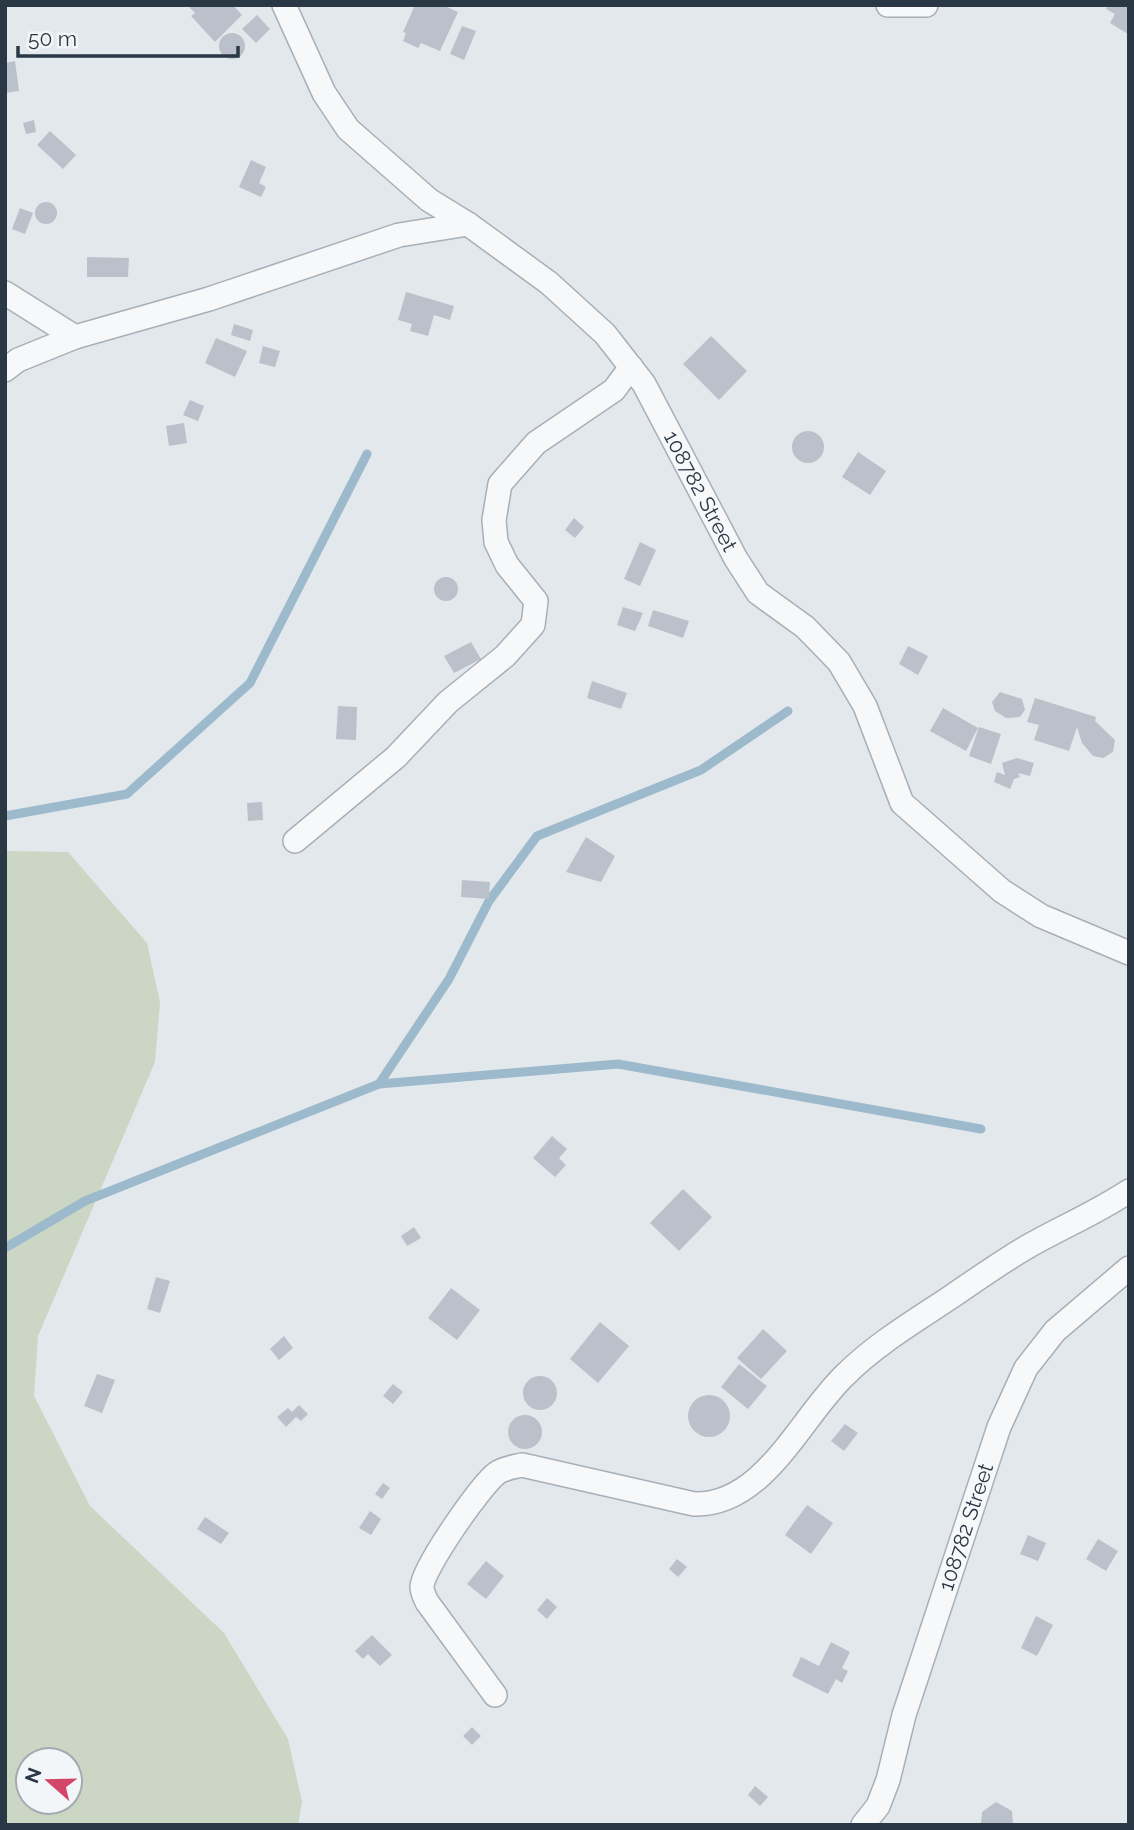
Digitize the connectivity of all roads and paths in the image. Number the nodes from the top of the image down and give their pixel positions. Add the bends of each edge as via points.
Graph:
1 (284, 5) edge
2 (888, 5) edge
3 (926, 5) edge
4 (468, 224) junction
5 (5, 293) edge
6 (75, 337) junction
7 (631, 367) junction
8 (5, 370) edge
9 (295, 841) dead end
10 (1129, 953) edge
11 (1129, 1191) edge
12 (1129, 1268) edge
13 (495, 1695) dead end
14 (863, 1825) edge

1 - 4 street, 108782 Street via 324,93 348,129 429,200
2 - 3 street
4 - 6 street via 399,235 209,299
4 - 7 street, 108782 Street via 549,283 605,334
5 - 6 street
6 - 8 street via 18,360
7 - 9 street via 614,390 536,443 500,484 494,520 496,542 507,565 536,601 533,625 505,656 447,702 396,757
7 - 10 street, 108782 Street via 758,593 805,627 839,662 865,706 902,803 1002,891 1041,916
11 - 13 street via 1025,1248 882,1343 839,1381 744,1490 727,1500 694,1504 523,1465 498,1472 449,1536 422,1587 427,1602
12 - 14 street, 108782 Street via 1055,1331 1026,1368 999,1427 904,1715 888,1780

